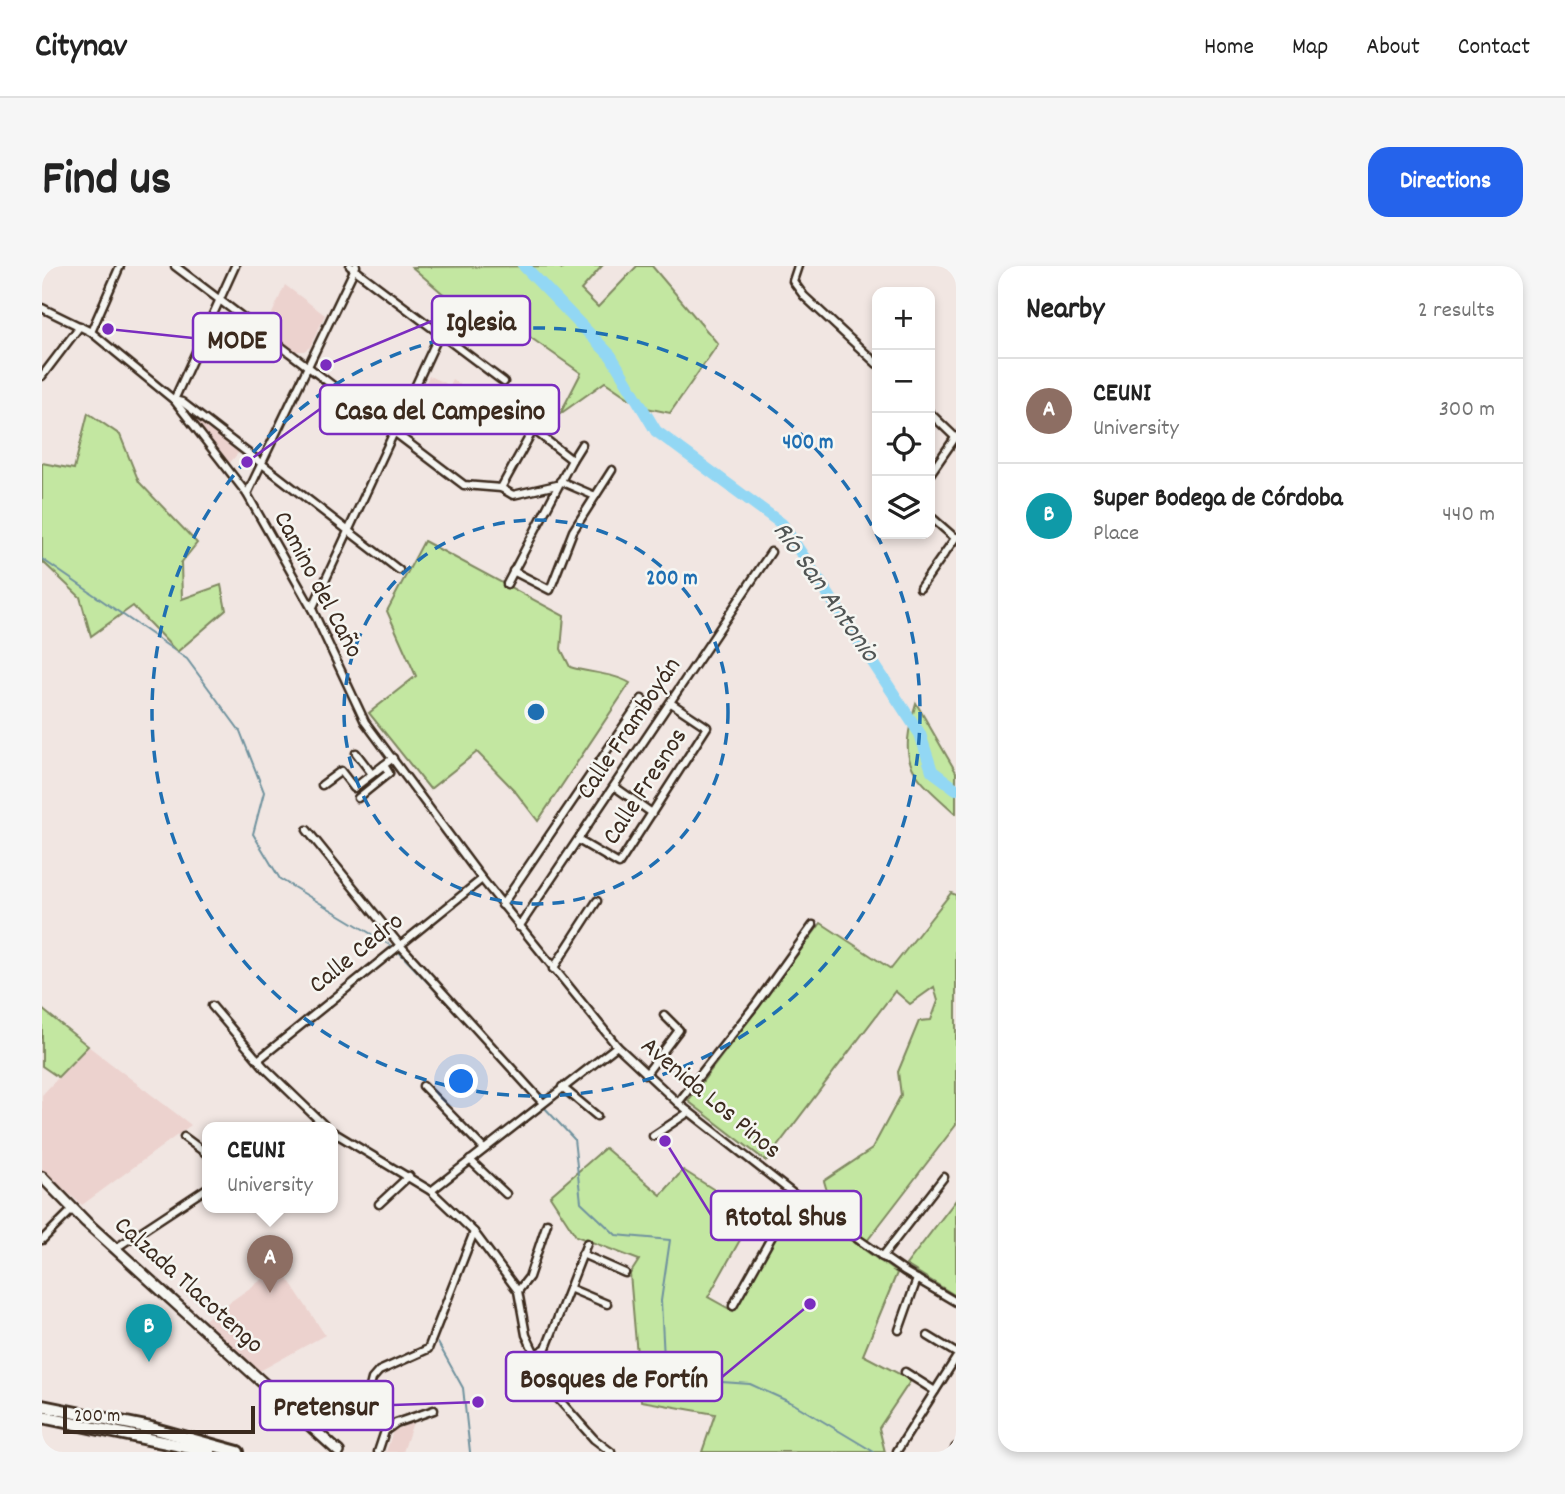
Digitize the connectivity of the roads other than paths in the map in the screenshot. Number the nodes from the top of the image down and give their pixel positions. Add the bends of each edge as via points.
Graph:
1 (120, 266) edge
2 (176, 266) edge
3 (235, 266) edge
4 (799, 266) edge
5 (354, 267) edge
6 (220, 299) junction
7 (42, 307) edge
8 (80, 326) junction
9 (91, 332) junction
10 (440, 333) junction
11 (872, 359) edge
12 (307, 365) junction
13 (42, 374) edge
14 (505, 382) dead end
15 (174, 400) junction
16 (935, 418) edge
17 (521, 420) dead end
18 (533, 429) junction
19 (395, 433) junction
20 (956, 438) edge
21 (582, 444) dead end
22 (572, 460) junction
23 (262, 464) junction
24 (935, 467) edge
25 (612, 470) dead end
26 (558, 483) junction
27 (501, 488) junction
28 (247, 494) junction
29 (595, 496) junction
30 (935, 520) edge
31 (348, 531) junction
32 (956, 537) edge
33 (771, 551) dead end
34 (400, 570) dead end
35 (513, 571) junction
36 (507, 584) dead end
37 (920, 588) dead end
38 (312, 608) junction
39 (642, 699) dead end
40 (671, 703) junction
41 (356, 753) dead end
42 (393, 758) junction
43 (384, 765) junction
44 (372, 774) junction
45 (322, 785) dead end
46 (615, 787) junction
47 (358, 798) dead end
48 (652, 813) junction
49 (307, 830) dead end
50 (578, 839) junction
51 (482, 879) junction
52 (597, 901) dead end
53 (502, 905) junction
54 (813, 925) dead end
55 (519, 927) junction
56 (399, 944) junction
57 (553, 969) junction
58 (212, 1006) dead end
59 (664, 1015) dead end
60 (617, 1046) junction
61 (258, 1060) junction
62 (646, 1074) junction
63 (423, 1086) dead end
64 (562, 1087) junction
65 (543, 1103) junction
66 (678, 1103) junction
67 (689, 1112) junction
68 (597, 1116) dead end
69 (321, 1122) edge
70 (338, 1135) edge
71 (653, 1136) dead end
72 (184, 1137) dead end
73 (484, 1149) junction
74 (202, 1150) edge
75 (470, 1160) junction
76 (409, 1175) junction
77 (42, 1177) edge
78 (944, 1177) dead end
79 (202, 1191) edge
80 (431, 1191) junction
81 (506, 1194) dead end
82 (795, 1195) junction
83 (379, 1204) dead end
84 (72, 1209) junction
85 (547, 1223) dead end
86 (474, 1232) junction
87 (42, 1240) edge
88 (587, 1243) dead end
89 (116, 1248) junction
90 (582, 1254) junction
91 (883, 1257) junction
92 (625, 1273) dead end
93 (917, 1279) junction
94 (569, 1288) junction
95 (518, 1291) junction
96 (956, 1302) edge
97 (607, 1304) dead end
98 (733, 1306) dead end
99 (899, 1329) dead end
100 (928, 1336) dead end
101 (956, 1355) edge
102 (533, 1356) junction
103 (905, 1371) dead end
104 (935, 1391) junction
105 (42, 1406) edge
106 (434, 1410) dead end
107 (42, 1417) edge
108 (99, 1424) junction
109 (384, 1431) junction
110 (150, 1433) junction
111 (956, 1447) edge
112 (897, 1451) edge
113 (210, 1452) edge
114 (238, 1452) edge
115 (339, 1452) edge
116 (378, 1452) edge
117 (611, 1452) edge
118 (953, 1452) edge

1 - 9 street
2 - 6 street
3 - 6 street
4 - 11 street via 793,281 804,296
5 - 10 street
5 - 12 street
6 - 12 street
6 - 15 street
7 - 8 street, Camino del Caño
8 - 9 street, Camino del Caño
8 - 13 street
9 - 15 street, Camino del Caño
10 - 14 street
10 - 19 street
12 - 19 street
12 - 23 street
15 - 23 street
15 - 28 street, Camino del Caño
16 - 20 street
17 - 18 street
18 - 22 street
18 - 27 street
19 - 27 street via 464,485
19 - 31 street
20 - 24 street
21 - 22 street
22 - 26 street
23 - 28 street
23 - 31 street
25 - 29 street
26 - 27 street via 513,495
26 - 29 street
26 - 35 street
28 - 38 street, Camino del Caño
29 - 35 street via 568,541 550,590
30 - 32 street
31 - 34 street
31 - 38 street
32 - 37 street
33 - 40 street, Calle Framboyán
35 - 36 street
38 - 42 street, Camino del Caño via 365,722
39 - 53 street
40 - 46 street, Calle Framboyán
40 - 48 street, Calle Fresnos via 707,727
41 - 44 street
42 - 43 street
42 - 51 street, Camino del Caño
43 - 44 street
43 - 47 street via 389,773
44 - 45 street via 354,788 341,771
46 - 48 street
46 - 50 street, Calle Framboyán
48 - 50 street, Calle Fresnos via 619,864
49 - 56 street
50 - 55 street, Calle Framboyán
51 - 53 street, Avenida Los Pinos
51 - 56 street, Calle Cedro
52 - 57 street
53 - 55 street, Avenida Los Pinos
54 - 66 street
55 - 57 street, Avenida Los Pinos
56 - 61 street, Calle Cedro
56 - 65 street
57 - 60 street, Avenida Los Pinos
58 - 61 street
59 - 62 street via 679,1030
60 - 62 street, Avenida Los Pinos
60 - 64 street
61 - 69 street
62 - 66 street, Avenida Los Pinos
63 - 73 street
64 - 65 street
64 - 68 street
65 - 73 street
66 - 67 street, Avenida Los Pinos
67 - 71 street
67 - 82 street, Avenida Los Pinos
70 - 76 street
72 - 74 street
73 - 75 street
75 - 80 street
75 - 81 street
76 - 80 street
76 - 83 street
77 - 84 street, Calzada Tlacotengo
78 - 91 street
79 - 89 street
80 - 86 street
82 - 91 street, Avenida Los Pinos
82 - 98 street
84 - 87 street
84 - 89 street, Calzada Tlacotengo
85 - 95 street via 529,1277
86 - 95 street
86 - 109 street via 428,1349 379,1371 372,1379 370,1388
88 - 90 street
89 - 115 street, Calzada Tlacotengo
90 - 92 street
90 - 94 street
91 - 93 street, Avenida Los Pinos
93 - 96 street, Avenida Los Pinos
93 - 99 street
94 - 97 street
94 - 102 street via 546,1348
95 - 102 street
100 - 101 street
101 - 104 street
102 - 117 street via 554,1394
103 - 104 street
104 - 112 street
105 - 108 main road
106 - 109 street
107 - 108 main road
108 - 110 main road
109 - 116 street
110 - 113 main road
110 - 114 main road
111 - 118 street

